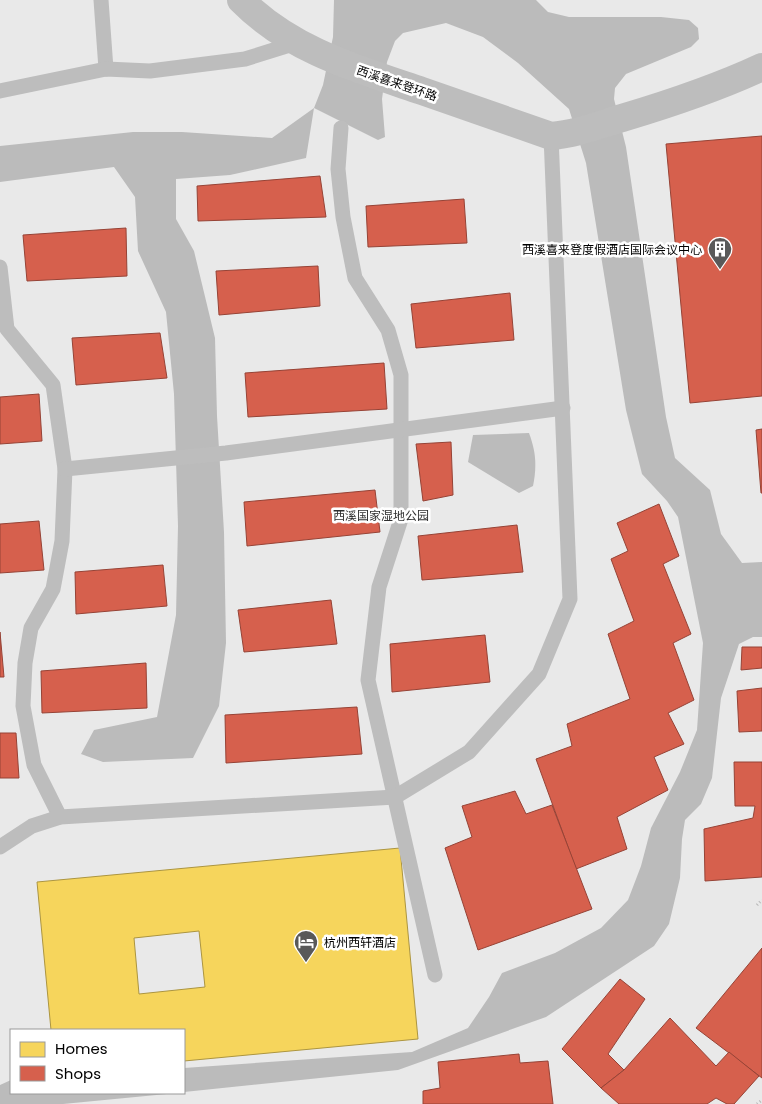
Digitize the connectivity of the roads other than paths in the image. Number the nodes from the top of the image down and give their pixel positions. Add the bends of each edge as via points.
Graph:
1 (101, 0) edge
2 (241, 0) edge
3 (296, 43) junction
4 (762, 67) edge
5 (106, 69) junction
6 (0, 92) edge
7 (341, 128) dead end
8 (559, 136) junction
9 (0, 267) edge
10 (563, 408) junction
11 (400, 431) junction
12 (65, 469) junction
13 (395, 797) junction
14 (60, 817) junction
15 (0, 847) edge
16 (435, 976) dead end

1 - 5 lane
2 - 3 street, 西溪喜来登环路
3 - 5 lane via 245,58 207,64 150,71
3 - 8 street, 西溪喜来登环路 via 358,70
4 - 8 street via 732,81 640,113
5 - 6 lane
7 - 11 lane via 338,169 355,278 388,330 401,375
8 - 10 lane
9 - 12 lane via 7,329 53,384
10 - 11 lane
10 - 13 lane via 570,599 539,674 469,752
11 - 12 lane
11 - 13 lane via 401,519 379,588 368,680
12 - 14 lane via 62,541 53,590 31,628 25,663 24,706 34,765
13 - 14 lane
13 - 16 lane
14 - 15 lane via 32,826

